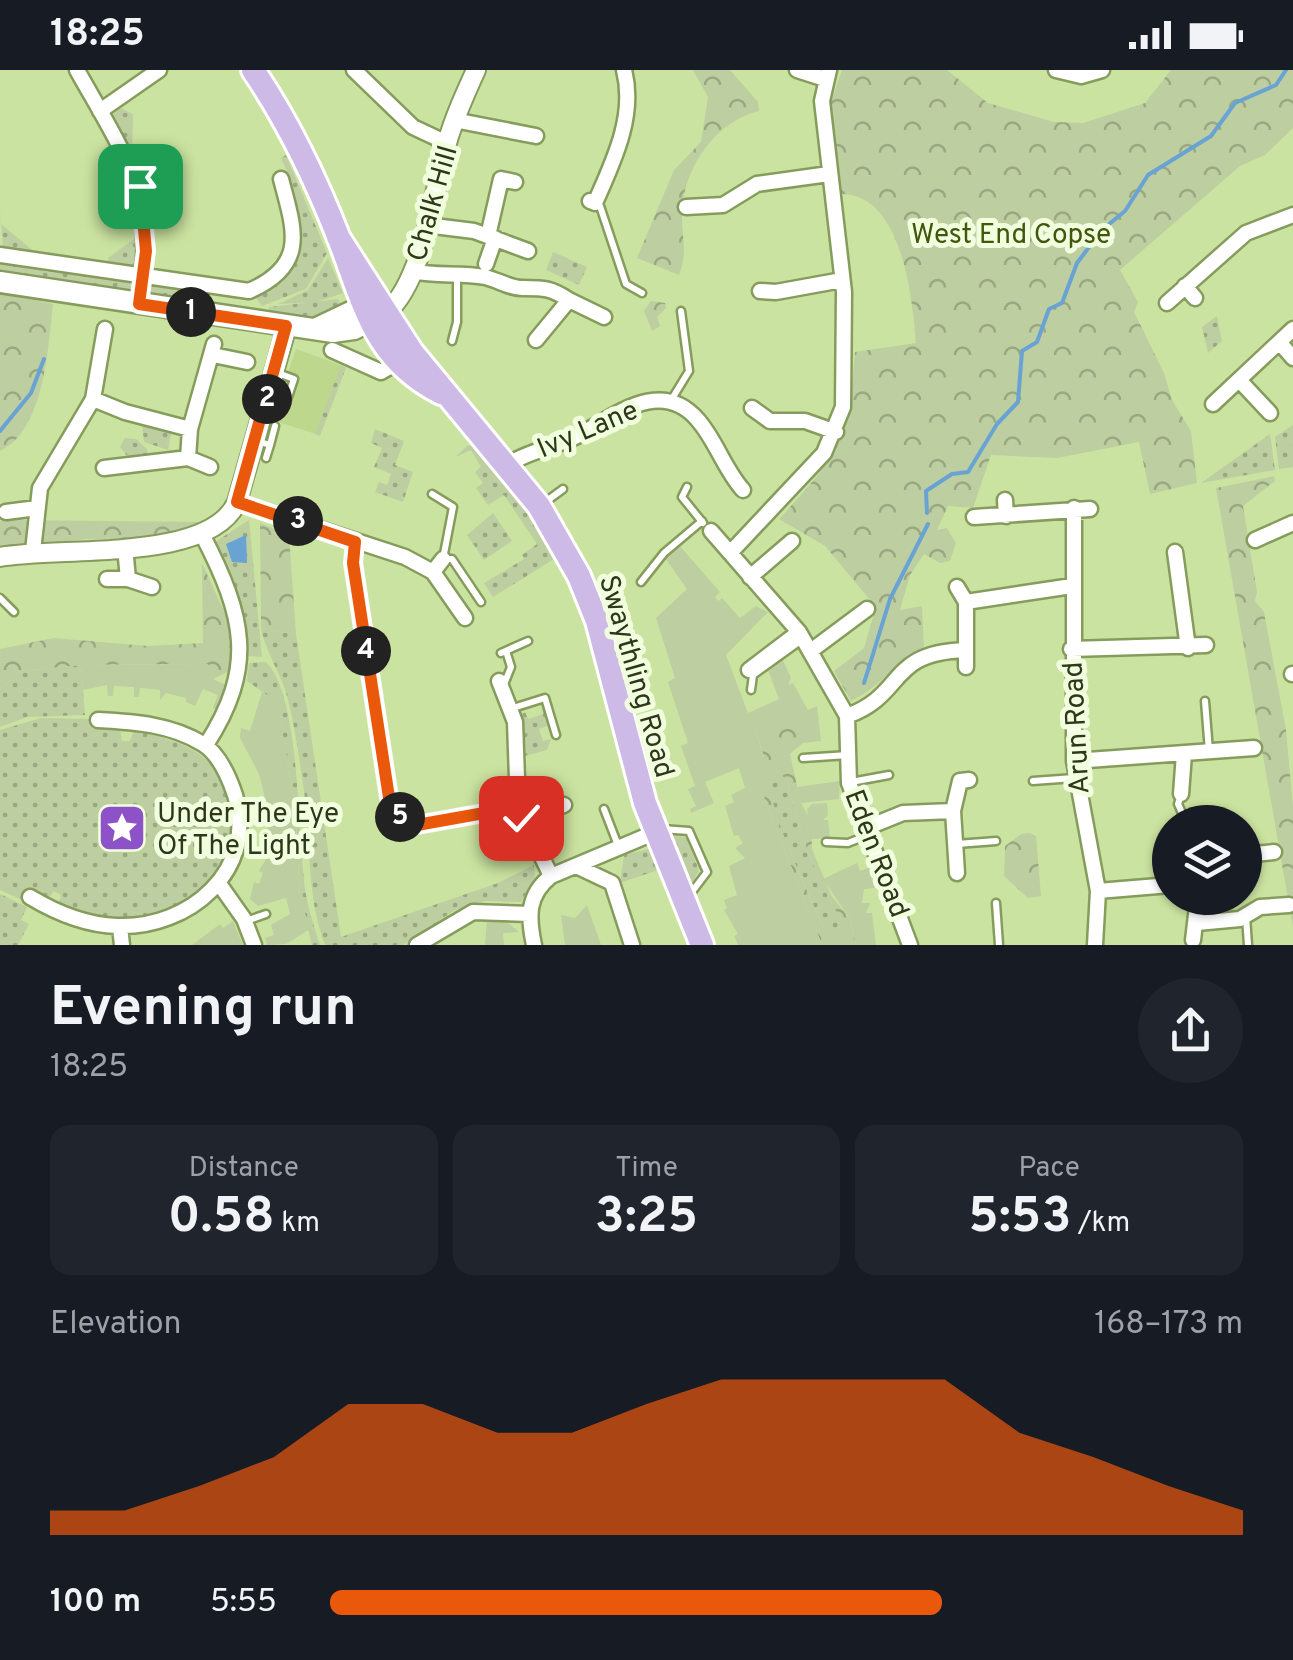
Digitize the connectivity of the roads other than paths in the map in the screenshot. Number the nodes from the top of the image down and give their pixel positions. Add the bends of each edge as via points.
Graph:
1 (77, 70) edge
2 (159, 70) edge
3 (253, 70) edge
4 (354, 70) edge
5 (476, 70) edge
6 (624, 70) edge
7 (797, 70) edge
8 (1056, 70) edge
9 (1102, 70) edge
10 (827, 75) edge
11 (100, 111) junction
12 (454, 120) junction
13 (536, 136) dead end
14 (447, 142) junction
15 (829, 174) junction
16 (282, 179) dead end
17 (514, 182) dead end
18 (595, 204) joint
19 (686, 207) dead end
20 (1293, 214) edge
21 (426, 225) junction
22 (492, 237) junction
23 (528, 251) dead end
24 (0, 256) edge
25 (486, 264) dead end
26 (457, 275) junction
27 (143, 278) junction
28 (409, 278) junction
29 (842, 280) junction
30 (0, 282) edge
31 (760, 290) dead end
32 (642, 293) dead end
33 (569, 300) junction
34 (1166, 303) dead end
35 (139, 304) junction
36 (374, 310) junction
37 (681, 311) dead end
38 (604, 317) dead end
39 (286, 326) junction
40 (105, 328) dead end
41 (1293, 329) edge
42 (452, 340) dead end
43 (536, 340) dead end
44 (1280, 343) junction
45 (332, 350) dead end
46 (405, 358) junction
47 (1293, 358) edge
48 (246, 362) dead end
49 (274, 372) junction
50 (301, 372) dead end
51 (294, 378) junction
52 (1240, 381) junction
53 (92, 399) junction
54 (669, 403) junction
55 (1213, 404) dead end
56 (265, 405) junction
57 (752, 408) dead end
58 (1270, 413) dead end
59 (275, 426) dead end
60 (190, 429) junction
61 (836, 432) junction
62 (263, 443) junction
63 (188, 458) junction
64 (266, 458) dead end
65 (508, 464) junction
66 (210, 467) dead end
67 (104, 468) dead end
68 (687, 487) dead end
69 (564, 489) dead end
70 (743, 490) dead end
71 (432, 494) dead end
72 (1005, 500) dead end
73 (237, 502) junction
74 (539, 506) junction
75 (37, 508) junction
76 (6, 512) dead end
77 (1006, 516) junction
78 (974, 517) dead end
79 (1293, 523) edge
80 (706, 526) junction
81 (203, 536) junction
82 (1255, 540) dead end
83 (792, 541) dead end
84 (355, 542) junction
85 (126, 547) junction
86 (33, 551) junction
87 (731, 552) junction
88 (1175, 552) dead end
89 (0, 556) edge
90 (444, 559) junction
91 (433, 572) junction
92 (750, 577) junction
93 (107, 579) dead end
94 (128, 580) junction
95 (641, 582) dead end
96 (152, 586) dead end
97 (1072, 586) junction
98 (957, 587) dead end
99 (0, 598) edge
100 (481, 602) dead end
101 (966, 602) junction
102 (867, 609) dead end
103 (14, 612) dead end
104 (465, 618) dead end
105 (805, 640) junction
106 (528, 641) dead end
107 (1206, 645) dead end
108 (1188, 648) junction
109 (1071, 649) junction
110 (965, 650) junction
111 (966, 667) dead end
112 (750, 670) dead end
113 (500, 685) joint
114 (751, 690) dead end
115 (1206, 701) dead end
116 (512, 709) junction
117 (847, 716) junction
118 (98, 720) dead end
119 (556, 735) dead end
120 (206, 745) junction
121 (1254, 748) dead end
122 (1209, 752) junction
123 (1184, 754) junction
124 (849, 755) junction
125 (804, 758) dead end
126 (1074, 761) junction
127 (889, 775) dead end
128 (1075, 778) junction
129 (969, 780) dead end
130 (1033, 781) dead end
131 (850, 782) junction
132 (1181, 794) joint
133 (564, 805) dead end
134 (1178, 805) edge
135 (604, 809) dead end
136 (953, 811) junction
137 (520, 813) junction
138 (655, 830) junction
139 (867, 831) junction
140 (996, 841) dead end
141 (826, 842) dead end
142 (956, 844) junction
143 (619, 849) junction
144 (1274, 852) dead end
145 (1262, 853) edge
146 (576, 866) junction
147 (958, 873) dead end
148 (550, 876) junction
149 (612, 884) junction
150 (220, 885) junction
151 (1152, 886) edge
152 (1098, 891) junction
153 (30, 897) dead end
154 (684, 902) junction
155 (996, 903) dead end
156 (1290, 905) dead end
157 (266, 914) dead end
158 (530, 914) junction
159 (1197, 915) edge
160 (1246, 917) junction
161 (245, 921) junction
162 (1196, 922) junction
163 (120, 927) junction
164 (1193, 940) dead end
165 (122, 945) edge
166 (254, 945) edge
167 (417, 945) edge
168 (534, 945) edge
169 (632, 945) edge
170 (702, 945) edge
171 (910, 945) edge
172 (999, 945) edge
173 (1078, 945) edge
174 (1086, 945) edge
175 (1095, 945) edge
176 (1248, 945) edge

1 - 11 street
2 - 11 street
3 - 36 main road, Swaythling Road
4 - 14 street via 414,127
5 - 12 street, Chalk Hill
6 - 18 street via 626,116
7 - 10 street
8 - 9 street via 1081,76
10 - 15 street via 822,101
11 - 27 street via 140,186
12 - 13 street, Chalk Hill
12 - 14 street, Chalk Hill
14 - 21 street, Chalk Hill
15 - 19 street via 746,182 723,205
15 - 29 street
16 - 27 street via 295,228 293,248 265,284 226,290
17 - 22 street via 502,180
18 - 32 lane via 626,284
20 - 34 street via 1246,232 1190,292
21 - 22 street
21 - 28 street, Chalk Hill
22 - 23 street
22 - 25 street
24 - 27 street
26 - 28 street
26 - 33 street via 548,287
26 - 42 lane
27 - 35 street
28 - 36 street, Chalk Hill
29 - 31 street
29 - 61 street via 846,374
30 - 35 main road
33 - 38 street
33 - 43 street
35 - 39 main road
36 - 39 main road via 342,332
36 - 46 main road, Swaythling Road
37 - 54 lane via 690,372
39 - 49 street
40 - 53 street via 96,345
41 - 44 street
44 - 47 street
44 - 52 street
45 - 46 street via 381,372
46 - 65 main road, Swaythling Road
48 - 60 street via 214,349
49 - 51 lane
49 - 56 street
50 - 51 lane
51 - 56 lane via 286,403
52 - 55 street
52 - 58 street
53 - 60 street
53 - 75 street via 40,488
54 - 65 street, Ivy Lane via 623,406 582,434
54 - 70 street, Ivy Lane via 695,416
56 - 62 street
57 - 61 street via 770,421 806,421
59 - 62 lane
60 - 63 street
61 - 87 street
62 - 64 lane
62 - 73 street
63 - 66 street
63 - 67 street
65 - 74 main road, Swaythling Road
68 - 80 lane via 684,501
69 - 74 lane
71 - 90 lane via 452,504
72 - 77 street
73 - 81 street
73 - 84 street
74 - 138 main road, Swaythling Road via 559,561 597,621
75 - 76 street
75 - 86 street
77 - 78 street
77 - 97 street, Arun Road via 1082,508
79 - 82 street
80 - 87 street, Eden Road
80 - 95 lane via 664,554
81 - 85 street
81 - 120 street via 241,642 232,699
83 - 92 street
84 - 91 street
84 - 137 street via 390,804 417,825
85 - 86 street
85 - 94 street
86 - 89 street
87 - 92 street, Eden Road
88 - 108 street
90 - 91 street
90 - 100 lane via 452,559
91 - 104 street
92 - 105 street, Eden Road
93 - 94 street
94 - 96 street
97 - 101 street
97 - 109 street, Arun Road
98 - 101 street
99 - 103 lane
101 - 110 street
102 - 105 street
105 - 112 street
105 - 114 lane via 753,675
105 - 117 street, Eden Road
106 - 113 lane via 503,652 511,667 508,682
107 - 108 street
108 - 109 street
109 - 126 street, Arun Road
110 - 111 street
110 - 117 street via 912,660 868,708
113 - 116 street
115 - 122 lane
116 - 119 lane via 545,698
116 - 137 street
117 - 124 street, Eden Road
118 - 120 street via 175,731
120 - 150 street via 231,784 240,826
121 - 122 street
122 - 123 street
123 - 126 street
123 - 132 street
124 - 125 lane
124 - 131 street, Eden Road
126 - 128 street, Arun Road
127 - 131 lane
128 - 130 lane
128 - 152 street, Arun Road
129 - 136 street via 956,788
131 - 139 street, Eden Road
132 - 134 lane
133 - 137 street
135 - 143 lane
136 - 139 street via 903,813
136 - 142 street
137 - 148 street
138 - 143 street
138 - 154 main road, Swaythling Road
138 - 154 lane via 689,831 706,872
139 - 141 lane via 848,843
139 - 171 street, Eden Road
140 - 142 lane
142 - 147 street
143 - 146 street
143 - 149 street
144 - 145 street
146 - 148 street
146 - 149 street
148 - 158 street via 534,892
149 - 169 street
150 - 161 street
150 - 163 street via 174,914
151 - 152 street
152 - 175 street, Arun Road
153 - 163 street via 87,922
154 - 170 main road, Swaythling Road
155 - 172 lane
156 - 160 street via 1260,907
157 - 161 lane
158 - 167 street via 473,912
158 - 168 street
159 - 162 street
160 - 162 street
160 - 176 lane
161 - 166 street
162 - 164 street
163 - 165 street
173 - 174 street

